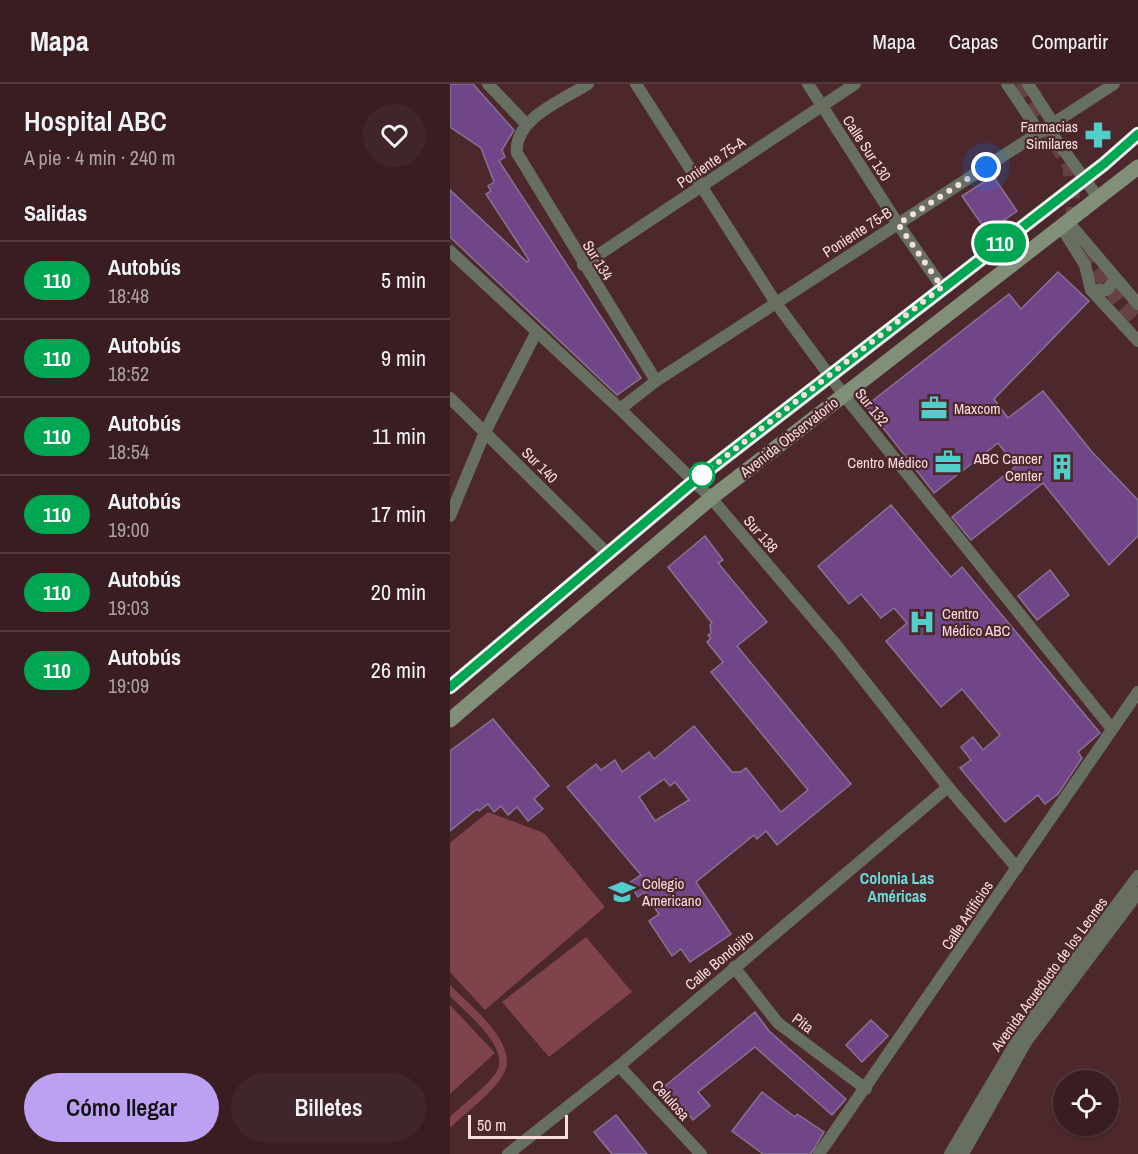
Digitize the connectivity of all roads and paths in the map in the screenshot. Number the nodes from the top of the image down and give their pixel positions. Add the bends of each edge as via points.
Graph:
1 (488, 84) edge
2 (588, 84) edge
3 (636, 84) edge
4 (808, 84) edge
5 (855, 84) edge
6 (1007, 84) edge
7 (1028, 84) edge
8 (1114, 84) edge
9 (822, 106) junction
10 (526, 124) junction
11 (1048, 127) junction
12 (1138, 134) edge
13 (1138, 167) edge
14 (1084, 179) junction
15 (701, 186) junction
16 (1099, 199) junction
17 (898, 224) junction
18 (1066, 226) junction
19 (450, 251) edge
20 (583, 265) junction
21 (1115, 279) junction
22 (942, 287) junction
23 (1091, 290) junction
24 (776, 303) junction
25 (1138, 304) edge
26 (536, 333) junction
27 (1138, 341) edge
28 (829, 376) junction
29 (656, 381) junction
30 (843, 394) junction
31 (450, 398) edge
32 (620, 409) junction
33 (485, 432) junction
34 (694, 481) junction
35 (711, 498) junction
36 (450, 516) edge
37 (608, 554) junction
38 (450, 687) edge
39 (1138, 692) edge
40 (450, 720) edge
41 (1112, 729) junction
42 (948, 787) junction
43 (1017, 868) junction
44 (1138, 876) edge
45 (1138, 892) edge
46 (734, 967) junction
47 (619, 1066) junction
48 (866, 1089) junction
49 (508, 1154) edge
50 (701, 1154) edge
51 (819, 1154) edge
52 (950, 1154) edge
53 (963, 1154) edge

1 - 10 street
2 - 10 street
3 - 15 street, Sur 132
4 - 9 street, Calle Sur 130
5 - 9 street, Poniente 75-A
6 - 11 street
7 - 11 street via 1053,123
8 - 11 street, Poniente 75-B
9 - 15 street, Poniente 75-A
9 - 17 street, Calle Sur 130
10 - 20 street, Sur 134 via 516,143 517,153
11 - 14 street
11 - 17 street, Poniente 75-B
12 - 14 main road, Avenida Observatorio
13 - 16 main road, Avenida Observatorio
14 - 16 street
14 - 22 main road, Avenida Observatorio
15 - 20 street, Poniente 75-A
15 - 24 street, Sur 132
16 - 18 main road, Avenida Observatorio
17 - 22 street, Calle Sur 130
17 - 24 street, Poniente 75-B
18 - 21 street
18 - 23 street via 1085,265
18 - 30 main road, Avenida Observatorio
19 - 26 street, Sur 138
20 - 29 street, Sur 134
21 - 23 street via 1107,290
21 - 25 street
22 - 28 main road, Avenida Observatorio
23 - 27 street
24 - 28 street, Sur 132
24 - 29 street, Poniente 75-B
26 - 32 street, Sur 138
26 - 33 street
28 - 30 street, Sur 132
28 - 34 main road, Avenida Observatorio
29 - 32 street, Poniente 75-B
30 - 35 main road, Avenida Observatorio
30 - 41 street, Sur 132
31 - 33 street, Sur 140
32 - 34 street, Sur 138
33 - 36 street
33 - 37 street, Sur 140
34 - 35 street, Sur 138
34 - 37 main road, Avenida Observatorio
35 - 40 main road, Avenida Observatorio
35 - 42 street, Sur 138 via 837,646
37 - 38 main road, Avenida Observatorio
39 - 41 street, Calle Artificios
41 - 43 street, Calle Artificios
42 - 43 street, Sur 138
42 - 46 street, Calle Bondojito
43 - 48 street, Calle Artificios
44 - 52 street, Avenida Acueducto de los Leones via 1025,1027
45 - 53 street, Avenida Acueducto de los Leones via 1026,1042
46 - 47 street, Calle Bondojito
46 - 48 street, Pita via 778,1023
47 - 49 street, Calle Bondojito
47 - 50 street, Celulosa
48 - 51 street, Calle Artificios

